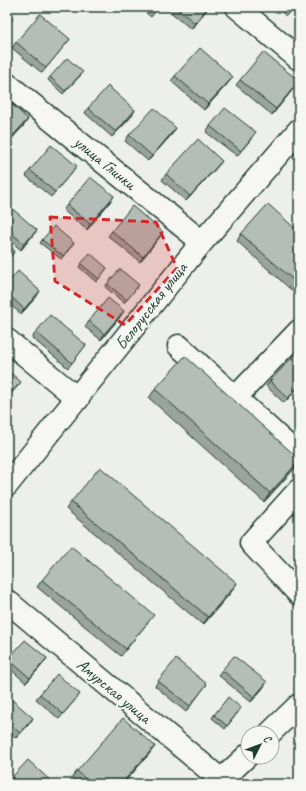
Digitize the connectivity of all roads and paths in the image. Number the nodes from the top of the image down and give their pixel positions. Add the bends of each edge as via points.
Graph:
1 (237, 7) edge
2 (299, 58) edge
3 (7, 84) edge
4 (299, 130) edge
5 (202, 242) junction
6 (299, 331) edge
7 (7, 340) edge
8 (179, 346) dead end
9 (236, 397) junction
10 (78, 399) junction
11 (299, 456) edge
12 (7, 485) edge
13 (299, 490) edge
14 (299, 594) edge
15 (7, 601) edge
16 (299, 705) edge
17 (278, 725) edge
18 (240, 764) edge
19 (222, 783) edge

1 - 2 street
3 - 5 street, улица Глинки
4 - 5 street, Белорусская улица
5 - 10 street, Белорусская улица
6 - 9 street
7 - 10 street
8 - 9 street
9 - 11 street
10 - 12 street, Белорусская улица
13 - 14 street via 251,544
15 - 19 street, Амурская улица
16 - 17 street
18 - 19 street

